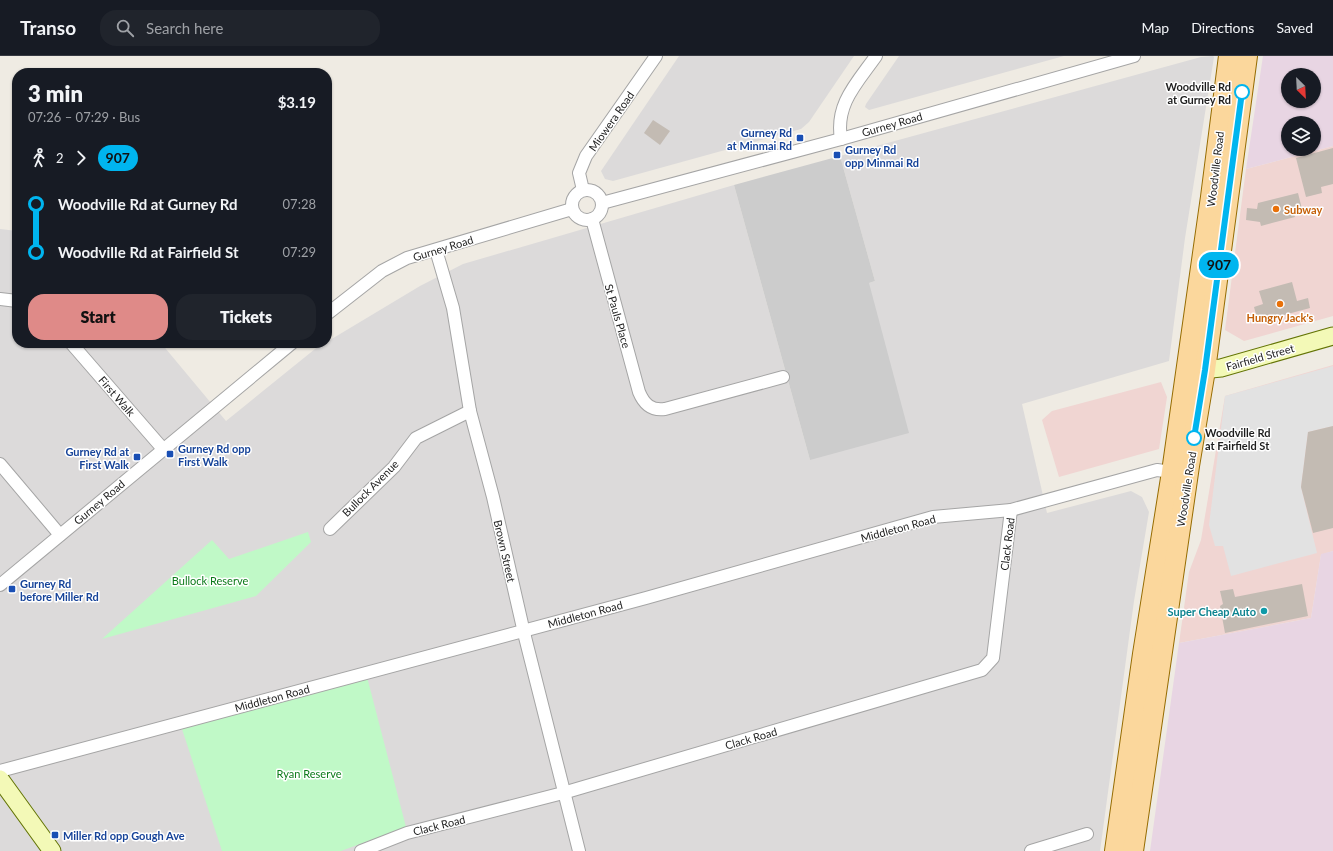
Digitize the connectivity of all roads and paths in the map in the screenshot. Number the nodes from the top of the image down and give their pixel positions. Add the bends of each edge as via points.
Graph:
1 (656, 56) edge
2 (876, 56) edge
3 (1134, 56) edge
4 (1229, 56) edge
5 (1247, 56) edge
6 (841, 139) junction
7 (583, 190) junction
8 (602, 203) junction
9 (572, 209) junction
10 (592, 219) junction
11 (436, 250) junction
12 (0, 300) edge
13 (12, 301) edge
14 (332, 310) edge
15 (1333, 336) edge
16 (75, 348) edge
17 (286, 348) edge
18 (1205, 370) junction
19 (1186, 371) junction
20 (783, 377) dead end
21 (470, 411) junction
22 (163, 449) junction
23 (0, 464) edge
24 (1172, 472) junction
25 (1011, 510) junction
26 (330, 529) dead end
27 (60, 535) junction
28 (0, 584) edge
29 (523, 631) junction
30 (0, 771) edge
31 (0, 779) edge
32 (563, 793) junction
33 (1087, 834) dead end
34 (52, 851) edge
35 (361, 851) edge
36 (579, 851) edge
37 (1031, 851) edge
38 (1115, 851) edge
39 (1133, 851) edge

1 - 7 street, Miowera Road via 586,156 580,173
2 - 6 street via 843,106 838,125
3 - 6 street, Gurney Road
4 - 19 main road, Woodville Road
5 - 18 main road, Woodville Road
6 - 8 street, Gurney Road
7 - 8 street via 597,194
7 - 9 street via 575,196
8 - 10 street via 601,211
9 - 10 street via 574,214 582,219
9 - 11 street, Gurney Road
10 - 20 street, St Pauls Place via 647,413
11 - 14 street, Gurney Road via 407,258 382,271
11 - 21 street, Brown Street via 452,308
12 - 13 street
15 - 18 main road, Fairfield Street via 1221,368
16 - 22 street, First Walk
17 - 22 street, Gurney Road
18 - 19 main road, Fairfield Street
18 - 39 main road, Woodville Road
19 - 24 main road, Woodville Road
21 - 26 street, Bullock Avenue via 416,438 394,467
21 - 29 street, Brown Street via 493,497
22 - 27 street, Gurney Road
23 - 27 street
24 - 25 street, Middleton Road via 1157,470
24 - 38 main road, Woodville Road
25 - 29 street, Middleton Road via 933,517
25 - 32 street, Clack Road via 993,658 982,670
27 - 28 street, Gurney Road
29 - 30 street, Middleton Road
29 - 32 street, Brown Street
31 - 34 main road
32 - 35 street, Clack Road via 407,833
32 - 36 street, Brown Street
33 - 37 street

